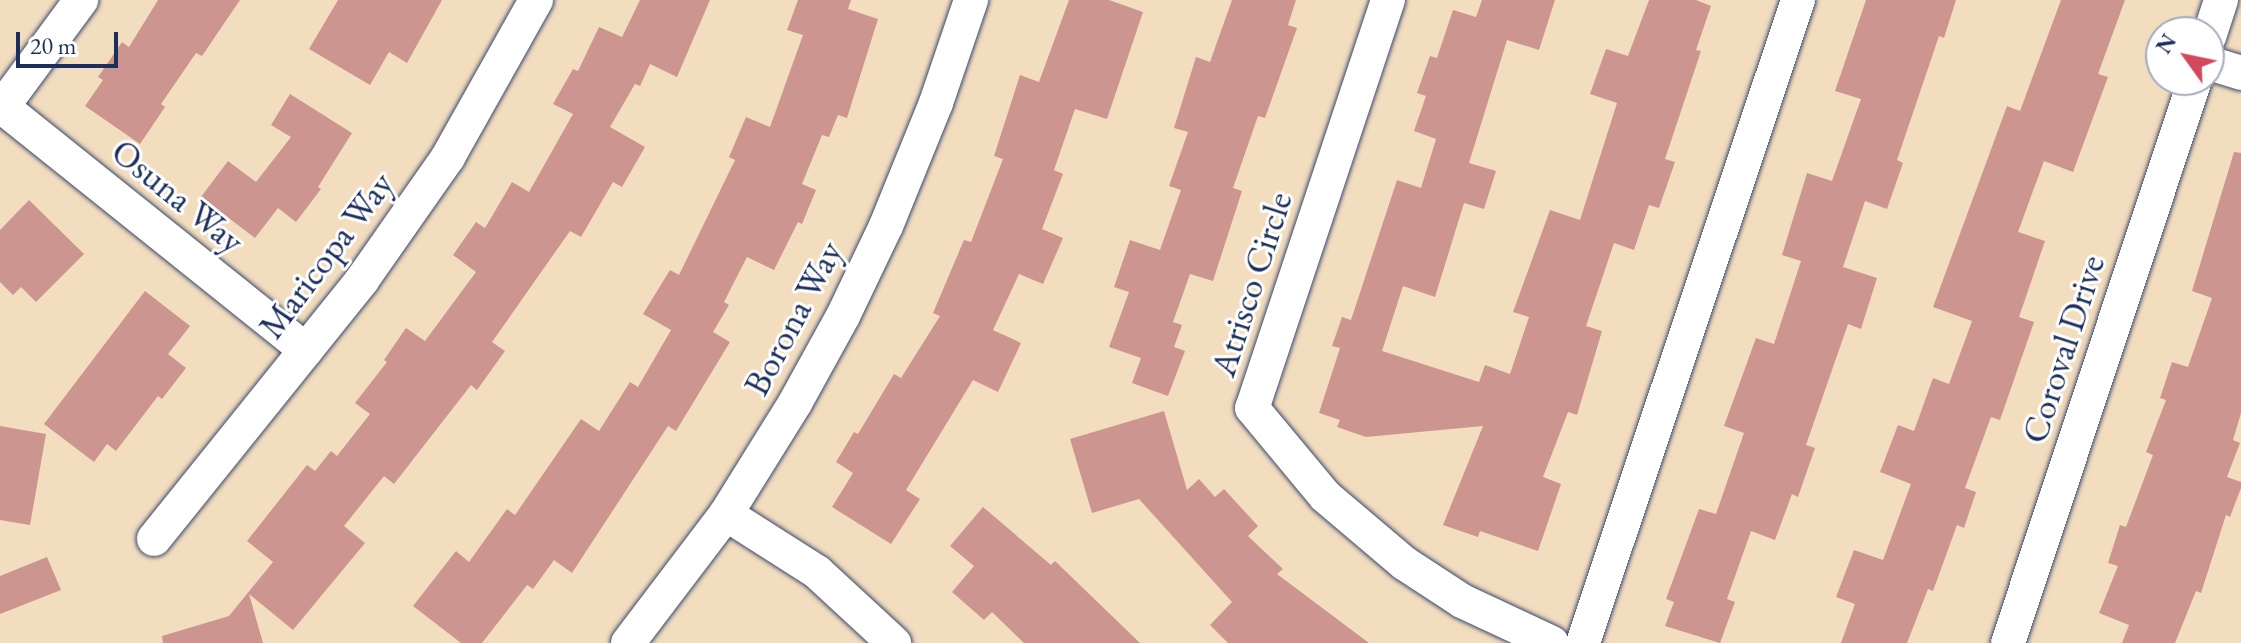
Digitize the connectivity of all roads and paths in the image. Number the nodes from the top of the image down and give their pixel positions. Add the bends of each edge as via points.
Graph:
1 (81, 0) edge
2 (536, 0) edge
3 (971, 0) edge
4 (1388, 0) edge
5 (1798, 0) edge
6 (2190, 96) edge
7 (1, 107) edge
8 (306, 350) junction
9 (726, 514) junction
10 (154, 539) dead end
11 (628, 643) edge
12 (894, 643) edge
13 (1552, 643) edge
14 (1583, 643) edge
15 (2008, 643) edge

1 - 7 street
2 - 8 street, Maricopa Way via 448,157
3 - 9 street, Borona Way via 880,239 802,391
4 - 13 street, Atrisco Circle via 1252,408 1325,496 1404,563 1462,601
5 - 14 street
6 - 15 street, Coroval Drive
7 - 8 street, Osuna Way
8 - 10 street, Maricopa Way
9 - 11 street, Borona Way
9 - 12 street via 817,572

